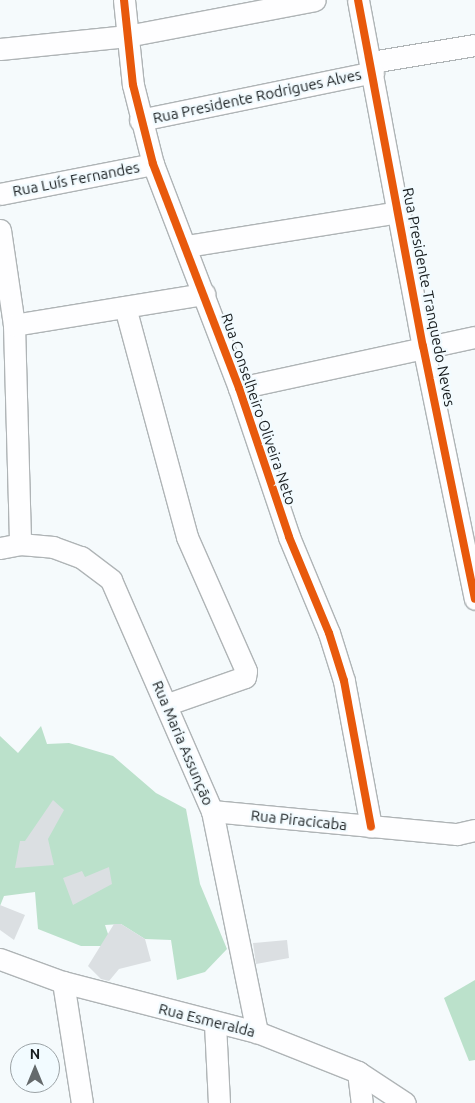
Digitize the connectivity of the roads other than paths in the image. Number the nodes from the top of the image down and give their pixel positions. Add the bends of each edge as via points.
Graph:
1 (124, 0) edge
2 (315, 0) edge
3 (358, 0) edge
4 (127, 36) junction
5 (475, 46) edge
6 (0, 49) edge
7 (372, 67) junction
8 (140, 120) junction
9 (153, 164) junction
10 (0, 194) edge
11 (400, 212) junction
12 (0, 230) edge
13 (187, 246) junction
14 (204, 294) junction
15 (126, 307) junction
16 (14, 326) junction
17 (475, 337) edge
18 (423, 346) junction
19 (239, 388) junction
20 (7, 402) edge
21 (10, 546) edge
22 (475, 599) edge
23 (168, 704) junction
24 (212, 811) junction
25 (371, 827) junction
26 (475, 830) edge
27 (0, 959) edge
28 (64, 982) junction
29 (215, 1024) junction
30 (257, 1032) junction
31 (358, 1072) junction
32 (82, 1103) edge
33 (220, 1103) edge
34 (362, 1103) edge
35 (404, 1103) edge

1 - 4 street, Rua Conselheiro Oliveira Neto
2 - 4 street
3 - 7 street, Rua Presidente Tranquedo Neves
4 - 6 street
4 - 8 street, Rua Conselheiro Oliveira Neto
5 - 7 street, Rua Presidente Rodrigues Alves
7 - 8 street, Rua Presidente Rodrigues Alves
7 - 11 street, Rua Presidente Tranquedo Neves
8 - 9 street, Rua Conselheiro Oliveira Neto
9 - 10 street, Rua Luís Fernandes
9 - 13 street, Rua Conselheiro Oliveira Neto
11 - 13 street
11 - 18 street, Rua Presidente Tranquedo Neves
12 - 16 street
13 - 14 street, Rua Conselheiro Oliveira Neto
14 - 15 street
14 - 19 street, Rua Conselheiro Oliveira Neto
15 - 16 street
15 - 23 street via 187,537 246,671 245,677
16 - 20 street
17 - 18 street
18 - 19 street
18 - 22 street, Rua Presidente Tranquedo Neves
19 - 25 street, Rua Conselheiro Oliveira Neto via 289,537 329,633 344,681
20 - 21 street
21 - 23 street, Rua Maria Assunção via 53,547 81,557 111,580
23 - 24 street, Rua Maria Assunção
24 - 25 street, Rua Piracicaba
24 - 30 street, Rua Maria Assunção
25 - 26 street, Rua Piracicaba via 457,834
27 - 28 street, Rua Esmeralda
28 - 29 street, Rua Esmeralda
28 - 32 street
29 - 30 street, Rua Esmeralda
29 - 33 street
30 - 31 street, Rua Esmeralda
31 - 34 street
31 - 35 street, Rua Esmeralda

